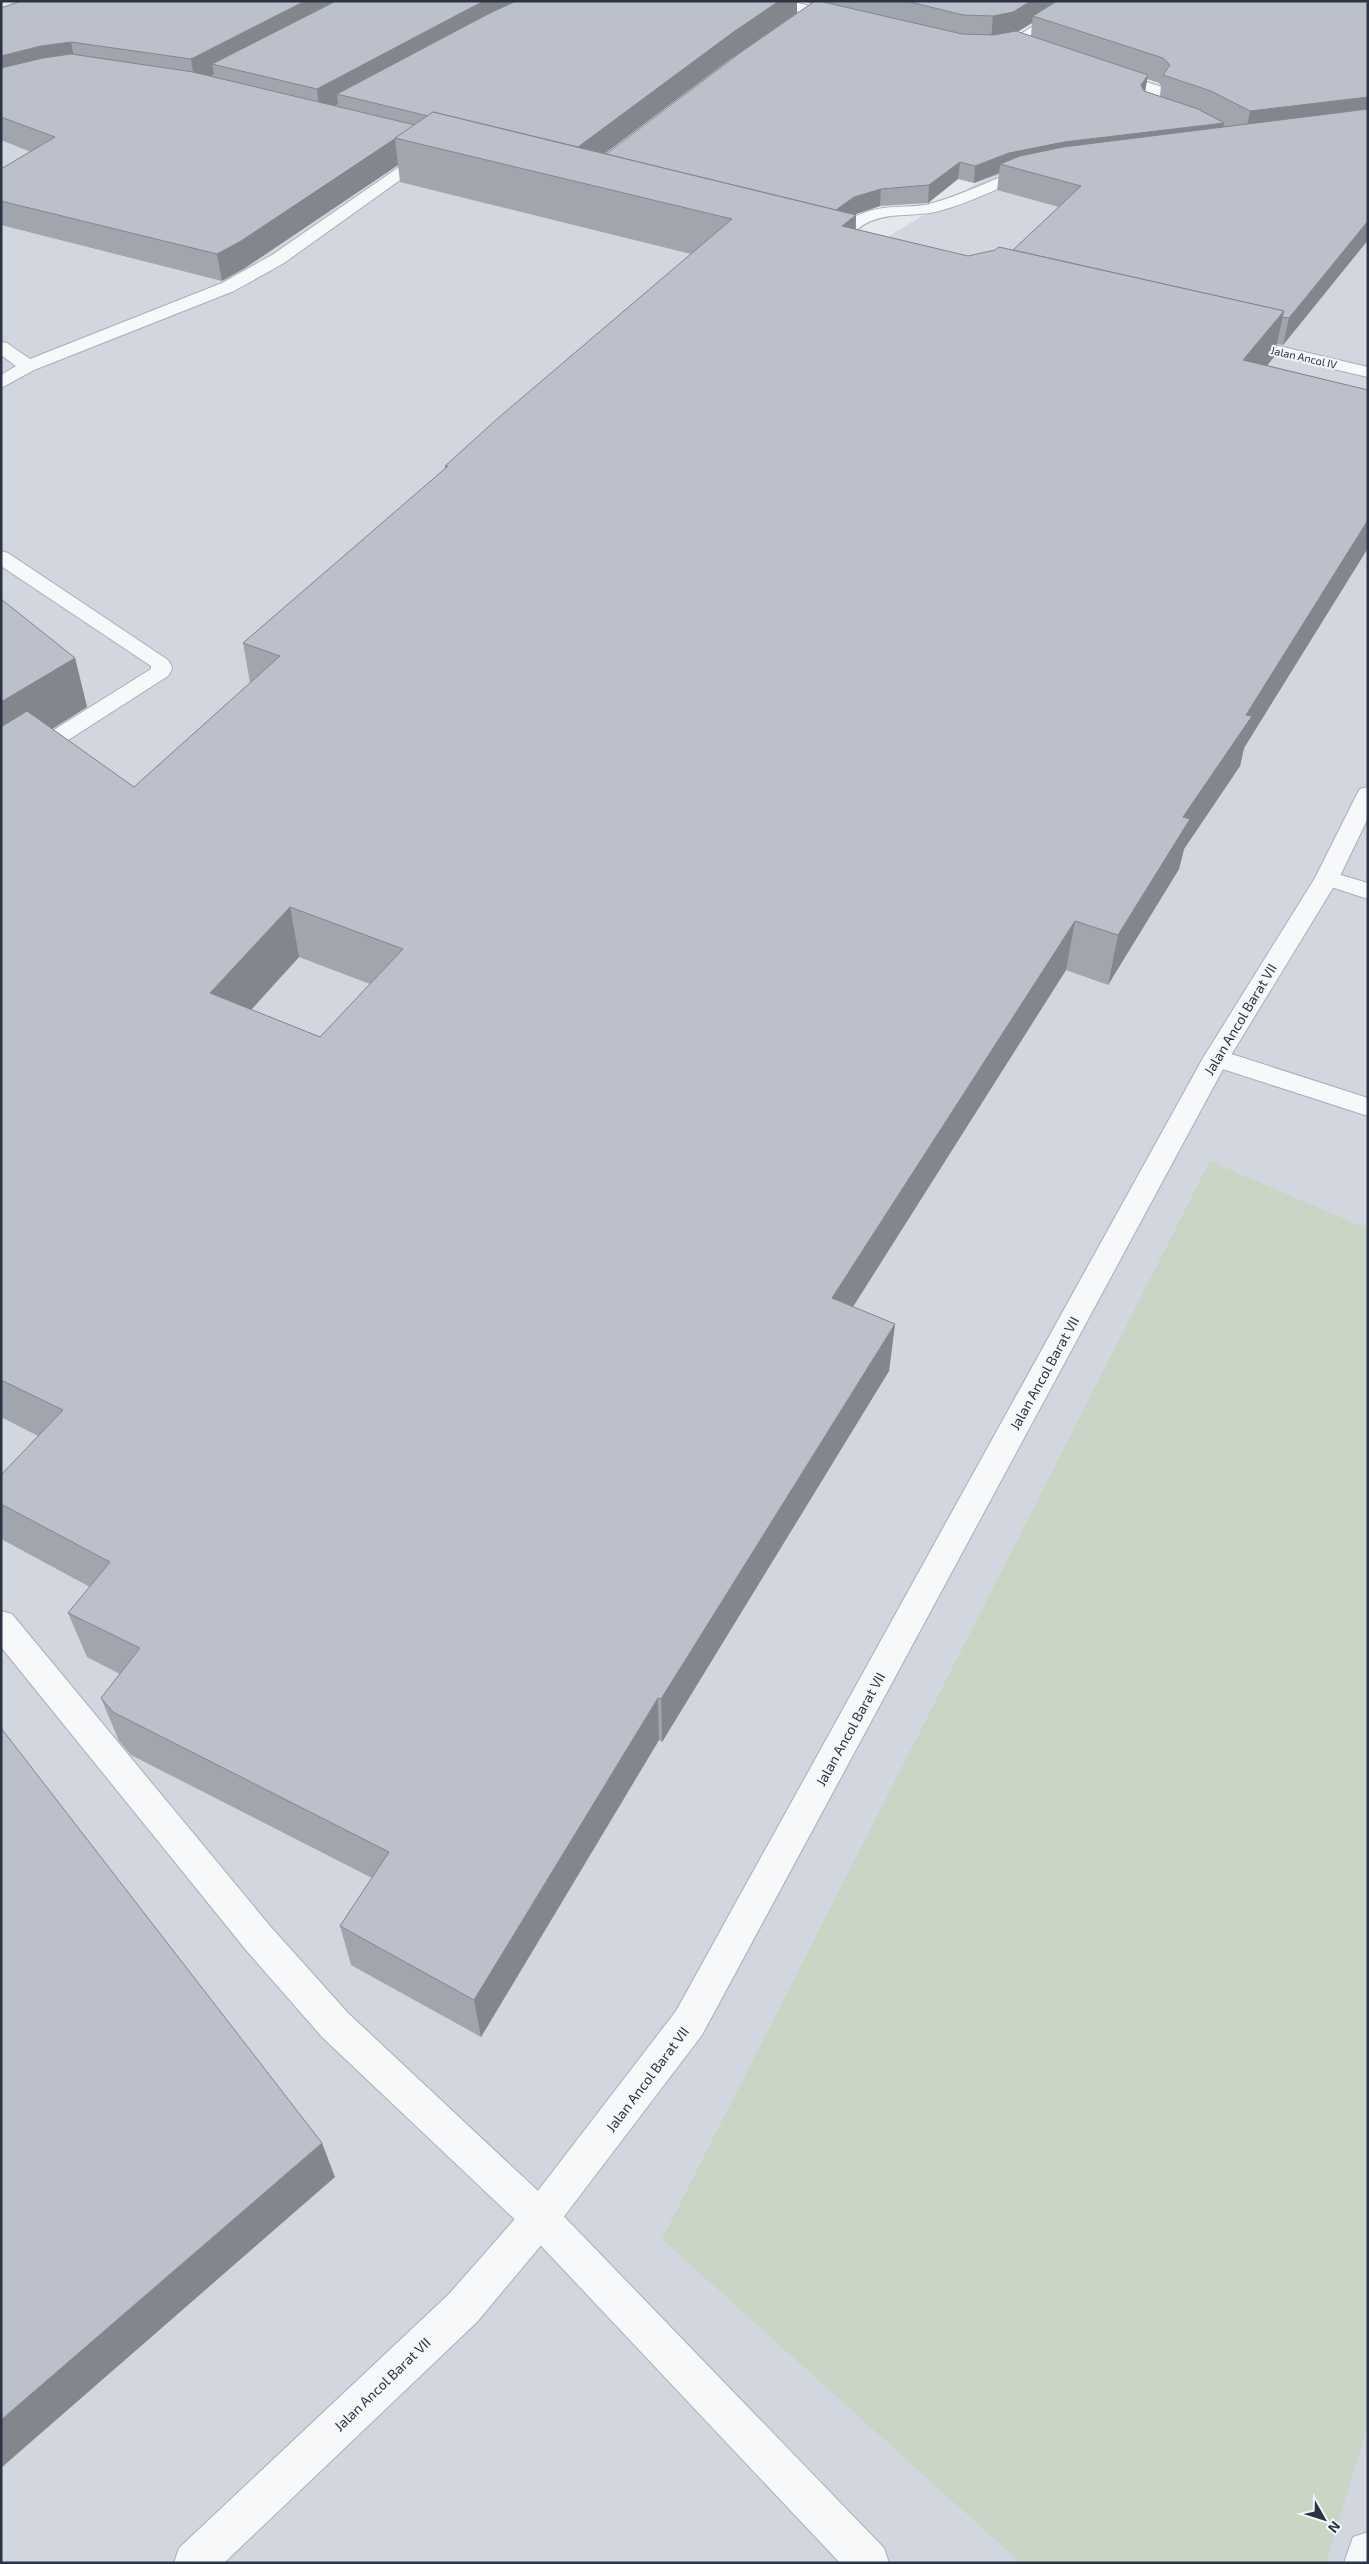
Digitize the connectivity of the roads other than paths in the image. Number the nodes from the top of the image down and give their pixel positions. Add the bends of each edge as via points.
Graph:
1 (774, 1) edge
2 (1082, 1) edge
3 (810, 11) junction
4 (848, 20) edge
5 (794, 23) edge
6 (1015, 42) junction
7 (999, 45) edge
8 (1034, 48) edge
9 (1099, 70) edge
10 (1185, 116) edge
11 (417, 143) edge
12 (1049, 168) edge
13 (810, 242) edge
14 (829, 247) junction
15 (848, 251) edge
16 (1224, 338) edge
17 (1, 347) edge
18 (28, 366) junction
19 (1368, 372) edge
20 (1, 383) edge
21 (1, 557) edge
22 (1, 773) edge
23 (1366, 803) edge
24 (1327, 878) junction
25 (1368, 890) edge
26 (1216, 1058) junction
27 (1368, 1107) edge
28 (1, 1624) edge
29 (540, 2218) junction
30 (1368, 2552) edge
31 (194, 2563) edge
32 (869, 2563) edge
33 (1365, 2563) edge

1 - 3 street
2 - 6 street
3 - 4 street
3 - 5 street
6 - 7 street
6 - 8 street
9 - 10 street via 1157,90 1147,103
11 - 18 street via 440,149 278,259 228,288
12 - 14 street via 1012,176 927,209 869,215 841,232
13 - 14 street
14 - 15 street
16 - 19 street, Jalan Ancol IV
17 - 18 street
18 - 20 street
21 - 22 street via 161,664 160,672
23 - 24 street, Jalan Ancol Barat VII
24 - 25 street
24 - 26 street, Jalan Ancol Barat VII
26 - 27 street
26 - 29 street, Jalan Ancol Barat VII via 689,2024
28 - 29 street via 258,1938 335,2025
29 - 31 street, Jalan Ancol Barat VII via 463,2308
29 - 32 street
30 - 33 street

